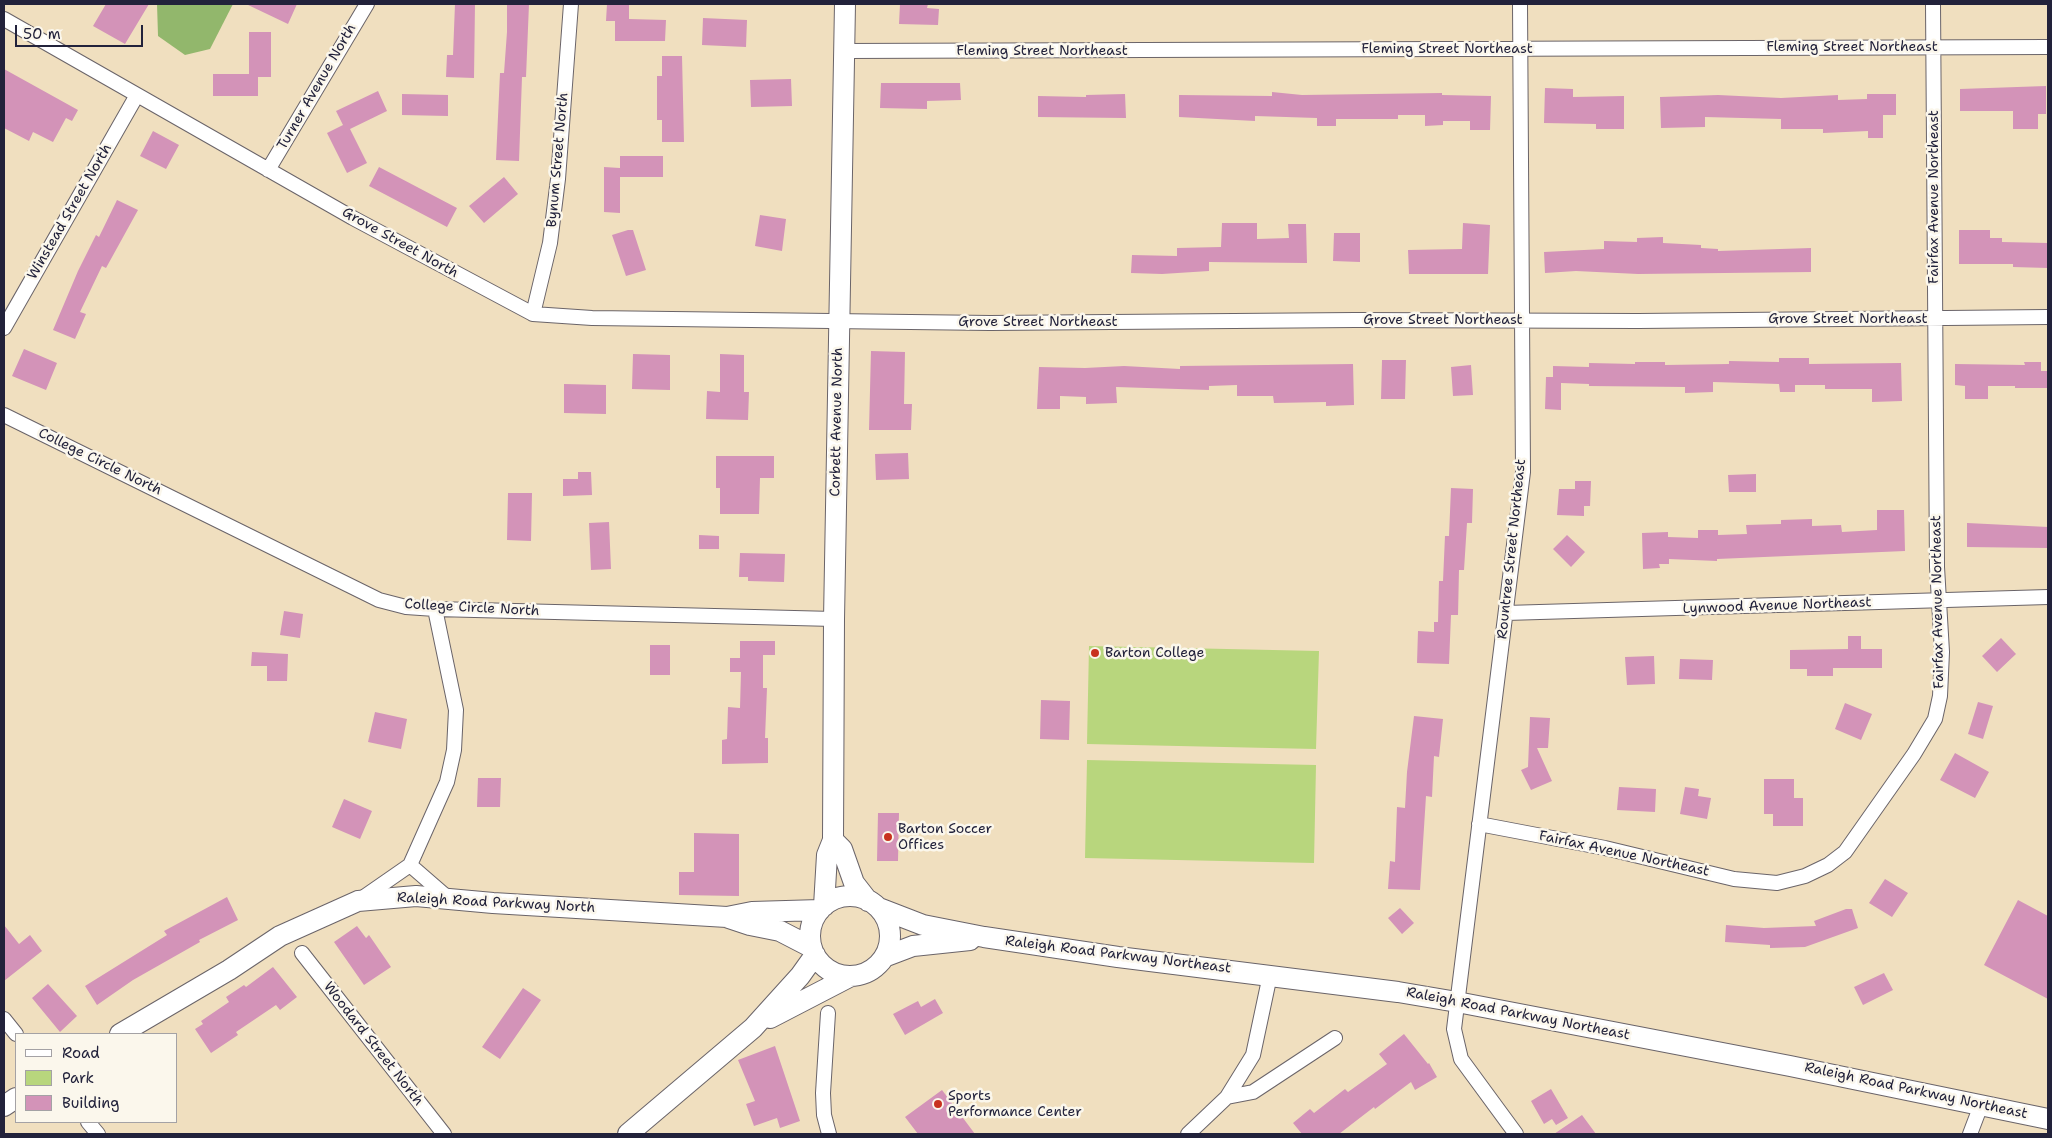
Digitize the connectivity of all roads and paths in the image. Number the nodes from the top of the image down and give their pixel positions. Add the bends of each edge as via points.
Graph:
1 (367, 4) edge
2 (571, 4) edge
3 (844, 4) edge
4 (1520, 4) edge
5 (1933, 4) edge
6 (4, 18) edge
7 (1933, 47) junction
8 (2048, 47) edge
9 (1520, 48) junction
10 (845, 52) junction
11 (137, 95) junction
12 (268, 170) junction
13 (533, 314) junction
14 (2048, 316) edge
15 (1934, 318) junction
16 (1522, 320) junction
17 (839, 322) junction
18 (4, 328) edge
19 (4, 415) edge
20 (2048, 597) edge
21 (1939, 601) junction
22 (435, 609) junction
23 (1506, 614) junction
24 (834, 619) junction
25 (1479, 824) junction
26 (833, 840) junction
27 (410, 865) junction
28 (448, 898) junction
29 (358, 901) junction
30 (873, 905) junction
31 (822, 908) junction
32 (727, 917) junction
33 (984, 937) junction
34 (813, 951) junction
35 (302, 953) dead end
36 (884, 957) junction
37 (1270, 975) junction
38 (851, 976) junction
39 (1457, 1002) junction
40 (828, 1013) dead end
41 (4, 1019) edge
42 (753, 1028) junction
43 (15, 1033) edge
44 (122, 1033) edge
45 (1334, 1038) dead end
46 (1227, 1097) junction
47 (15, 1099) edge
48 (1981, 1105) junction
49 (4, 1106) edge
50 (2048, 1118) edge
51 (89, 1123) edge
52 (98, 1134) edge
53 (444, 1134) edge
54 (628, 1134) edge
55 (828, 1134) edge
56 (1188, 1134) edge
57 (1516, 1134) edge
58 (1970, 1134) edge

1 - 12 street, Turner Avenue North
2 - 13 street, Bynum Street North via 558,179 550,243
3 - 10 street, Corbett Avenue North
4 - 9 street, Rountree Street Northeast
5 - 7 street, Fairfax Avenue Northeast
6 - 11 street, Grove Street North
7 - 8 street, Fleming Street Northeast
7 - 9 street, Fleming Street Northeast
7 - 15 street, Fairfax Avenue Northeast
9 - 10 street, Fleming Street Northeast
9 - 16 street, Rountree Street Northeast
10 - 17 street, Corbett Avenue North
11 - 12 street, Grove Street North
11 - 18 street, Winstead Street North
12 - 13 street, Grove Street North
13 - 17 street, Grove Street North
14 - 15 street, Grove Street Northeast
15 - 16 street, Grove Street Northeast
15 - 21 street, Fairfax Avenue Northeast
16 - 17 street, Grove Street Northeast
16 - 23 street, Rountree Street Northeast via 1523,472
17 - 24 street, Corbett Avenue North
19 - 22 street, College Circle North via 379,600 406,607
20 - 21 street, Lynwood Avenue Northeast
21 - 23 street, Lynwood Avenue Northeast
21 - 25 street, Fairfax Avenue Northeast via 1941,678 1935,720 1845,852 1828,865 1805,876 1777,883 1734,879 1605,848
22 - 24 street, College Circle North
22 - 27 street via 454,695 454,750 447,782
23 - 25 street, Rountree Street Northeast
24 - 26 street, Corbett Avenue North
25 - 39 street, Rountree Street Northeast
26 - 30 street via 842,849 854,883
26 - 31 street, Corbett Avenue North via 827,855
27 - 28 street
27 - 29 street
28 - 29 street, Raleigh Road Parkway North via 416,896
28 - 32 street, Raleigh Road Parkway North
29 - 44 street, Raleigh Road Parkway North via 280,936
30 - 31 street via 857,897 845,897
30 - 33 street, Raleigh Road Parkway Northeast via 923,925
30 - 36 street via 886,919 890,932
31 - 32 street, Raleigh Road Parkway North via 752,912
31 - 34 street via 813,921 810,934
32 - 34 street, Raleigh Road Parkway North via 750,926 780,931
33 - 36 street, Raleigh Road Parkway Northeast via 913,946
33 - 37 street, Raleigh Road Parkway Northeast
34 - 38 street via 826,968
34 - 42 street via 800,976
35 - 53 street, Woodard Street North
36 - 38 street via 876,967
37 - 39 street, Raleigh Road Parkway Northeast
37 - 46 street via 1253,1055
38 - 42 street
39 - 48 street, Raleigh Road Parkway Northeast
39 - 57 street, Rountree Street Northeast via 1454,1030 1461,1059
40 - 55 street via 823,1093
41 - 43 street
42 - 54 street
45 - 46 street via 1253,1092
46 - 56 street
47 - 49 street
48 - 50 street, Raleigh Road Parkway Northeast
48 - 58 street
51 - 52 street

